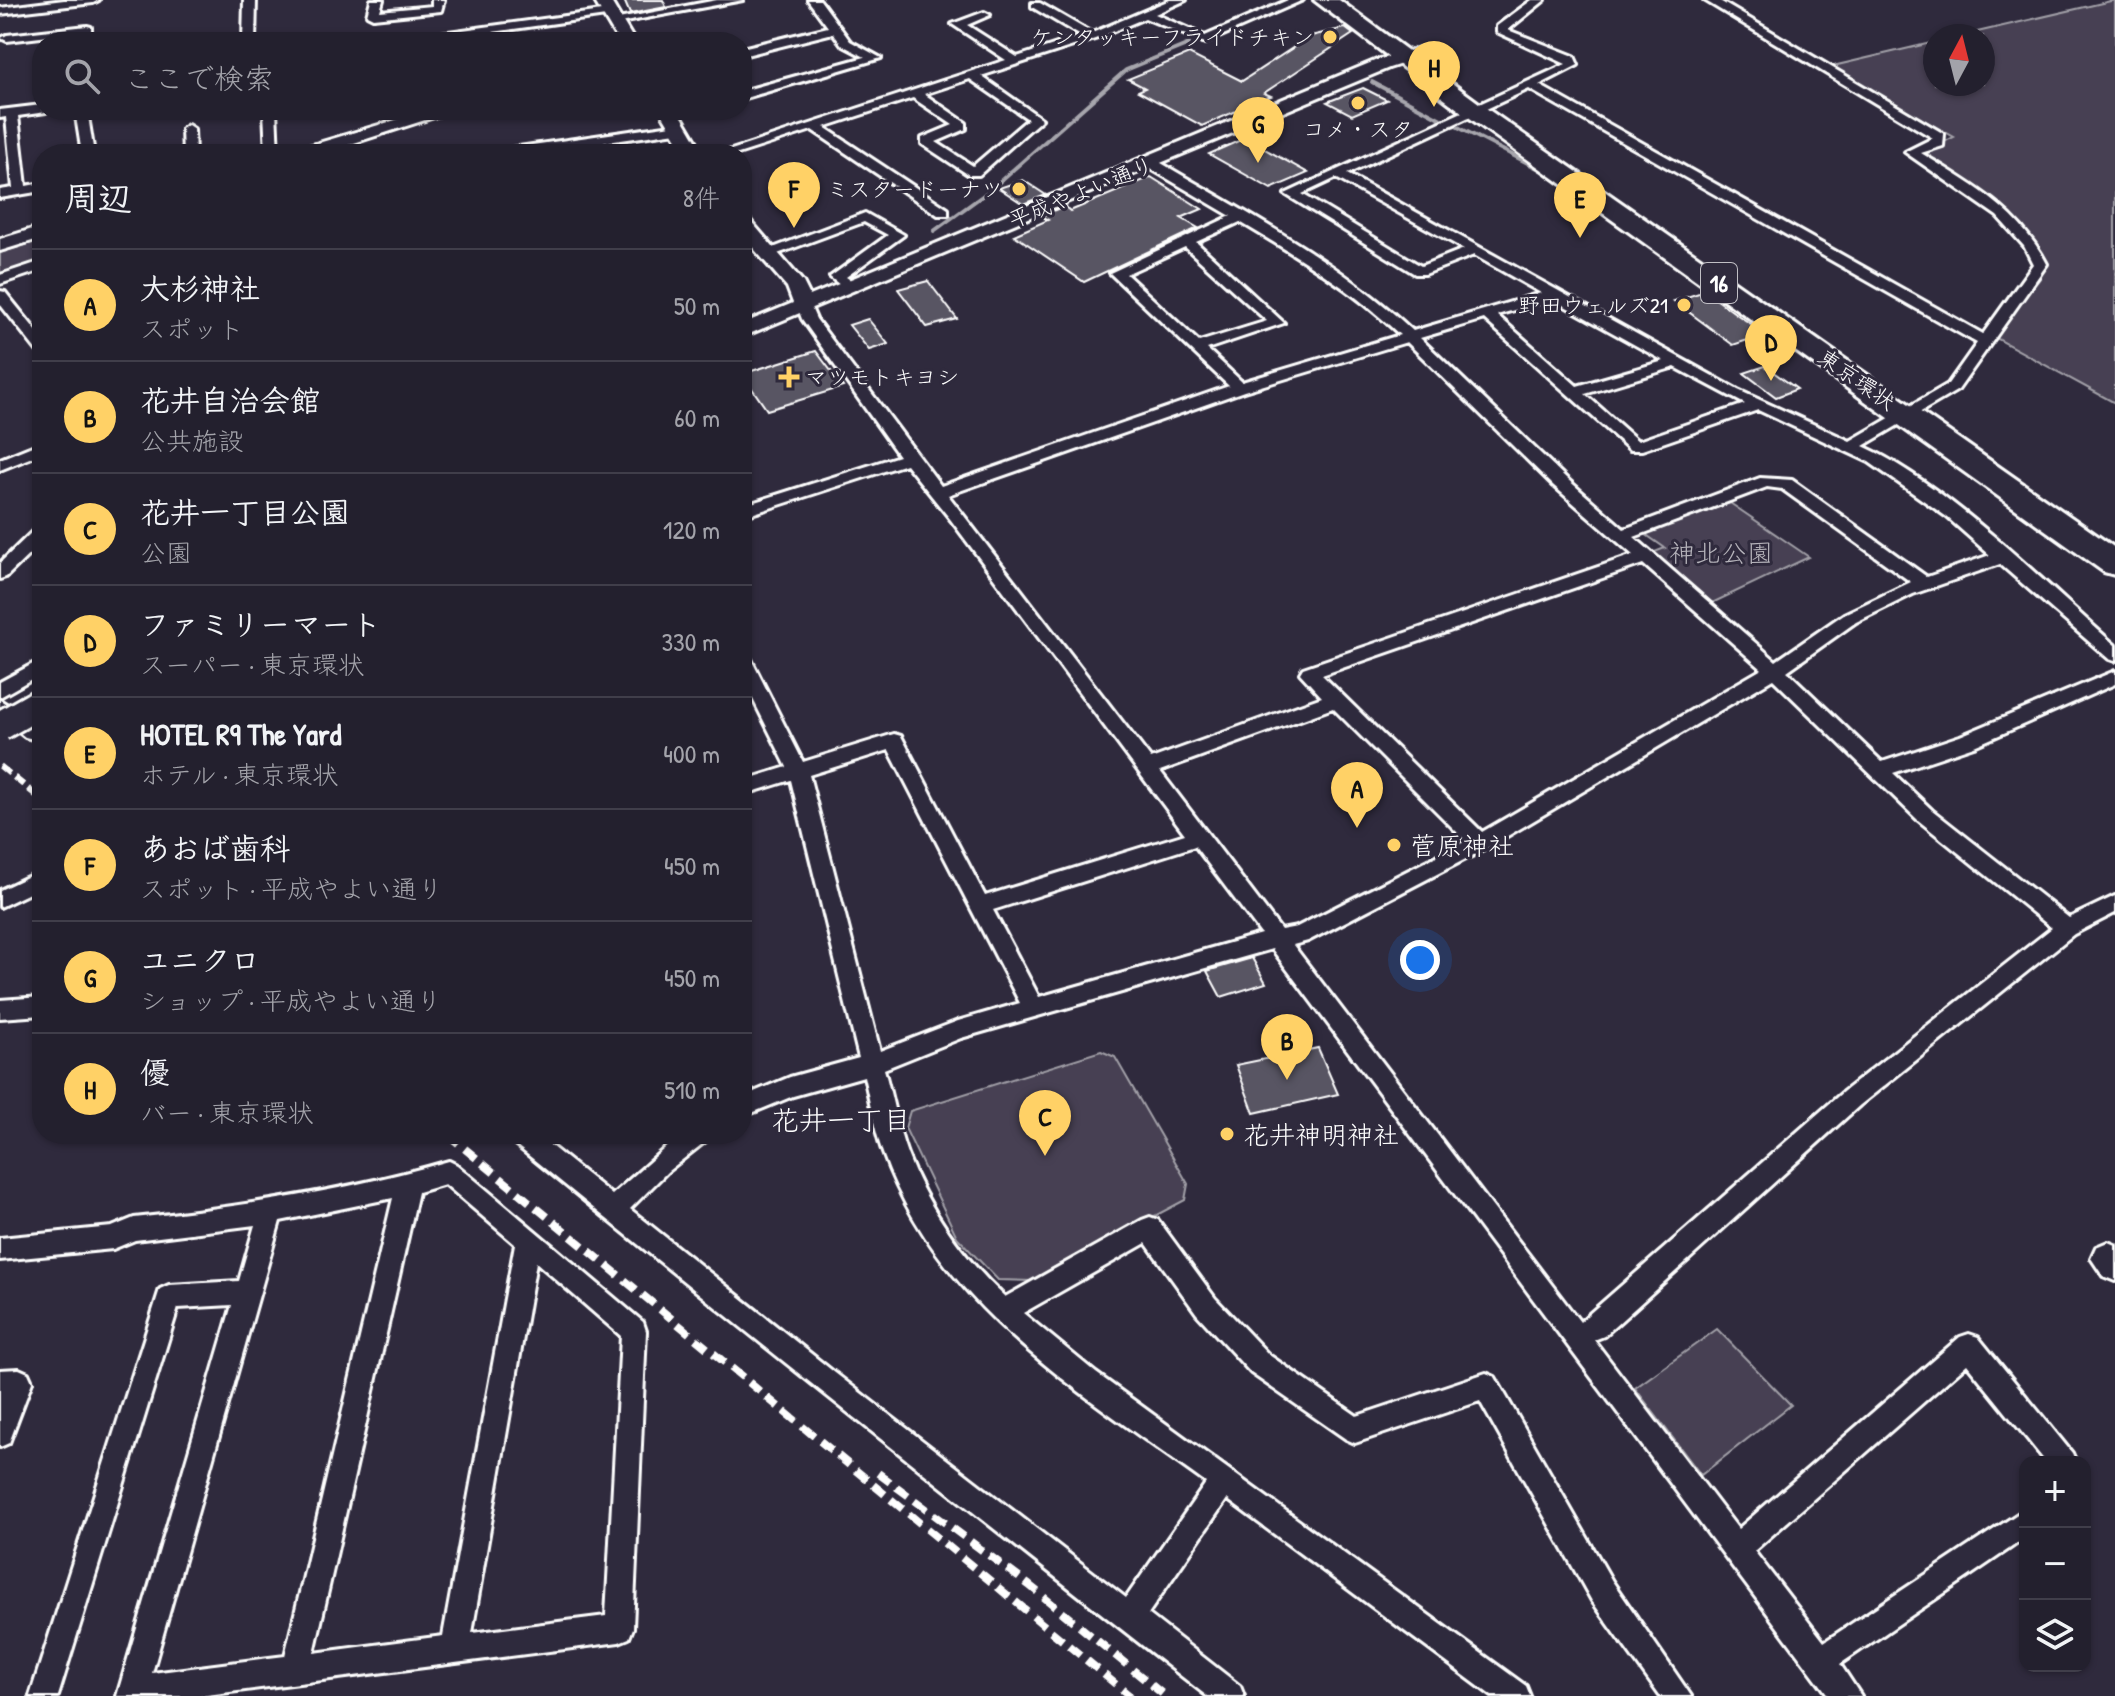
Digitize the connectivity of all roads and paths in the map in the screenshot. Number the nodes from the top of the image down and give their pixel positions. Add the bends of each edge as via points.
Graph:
1 (93, 0) edge
2 (250, 0) edge
3 (377, 0) edge
4 (438, 0) edge
5 (737, 0) edge
6 (814, 0) edge
7 (1180, 0) edge
8 (1297, 0) edge
9 (1325, 0) edge
10 (1345, 0) edge
11 (1539, 0) edge
12 (1710, 0) edge
13 (1036, 5) dead end
14 (0, 11) edge
15 (608, 11) edge
16 (984, 15) dead end
17 (1147, 15) junction
18 (469, 17) dead end
19 (836, 29) junction
20 (88, 32) edge
21 (249, 32) edge
22 (466, 32) edge
23 (472, 32) edge
24 (621, 32) edge
25 (32, 37) edge
26 (1091, 37) junction
27 (7, 38) dead end
28 (752, 50) edge
29 (1412, 55) junction
30 (1015, 61) junction
31 (972, 75) junction
32 (1531, 85) junction
33 (752, 92) edge
34 (915, 94) junction
35 (1483, 108) junction
36 (32, 110) edge
37 (6, 114) edge
38 (83, 120) edge
39 (270, 120) edge
40 (414, 120) edge
41 (654, 120) edge
42 (679, 120) edge
43 (816, 127) junction
44 (188, 129) dead end
45 (86, 144) edge
46 (189, 144) edge
47 (272, 144) edge
48 (334, 144) edge
49 (544, 144) edge
50 (690, 144) edge
51 (752, 146) edge
52 (1151, 163) junction
53 (1338, 174) junction
54 (32, 189) edge
55 (20, 191) junction
56 (0, 194) edge
57 (943, 212) dead end
58 (1240, 217) junction
59 (32, 235) edge
60 (752, 235) edge
61 (1187, 241) junction
62 (0, 245) edge
63 (1474, 250) junction
64 (767, 253) junction
65 (32, 269) edge
66 (0, 280) edge
67 (850, 286) junction
68 (1552, 294) junction
69 (0, 295) edge
70 (804, 306) junction
71 (1487, 314) junction
72 (752, 327) edge
73 (32, 335) edge
74 (1412, 337) junction
75 (1984, 341) junction
76 (1196, 348) junction
77 (1676, 362) junction
78 (1239, 388) junction
79 (1574, 392) junction
80 (1758, 405) junction
81 (1914, 412) junction
82 (1852, 446) junction
83 (32, 451) edge
84 (909, 458) junction
85 (0, 464) edge
86 (939, 492) junction
87 (752, 509) edge
88 (1621, 536) junction
89 (32, 542) edge
90 (2115, 545) edge
91 (1645, 557) junction
92 (2002, 557) junction
93 (2115, 564) edge
94 (0, 573) edge
95 (1924, 583) junction
96 (2115, 655) edge
97 (1775, 670) junction
98 (32, 671) edge
99 (2115, 677) edge
100 (752, 679) edge
101 (0, 690) edge
102 (1334, 700) junction
103 (0, 707) edge
104 (32, 708) edge
105 (0, 726) edge
106 (32, 732) edge
107 (1145, 769) junction
108 (798, 770) junction
109 (1879, 770) junction
110 (752, 785) edge
111 (1199, 837) junction
112 (1480, 843) junction
113 (32, 883) edge
114 (0, 899) edge
115 (2115, 904) edge
116 (980, 906) junction
117 (2067, 928) junction
118 (1277, 939) junction
119 (32, 1007) edge
120 (1033, 1007) junction
121 (0, 1009) edge
122 (872, 1064) junction
123 (752, 1103) edge
124 (531, 1144) edge
125 (685, 1144) edge
126 (408, 1185) junction
127 (612, 1211) junction
128 (270, 1215) junction
129 (528, 1240) junction
130 (0, 1249) edge
131 (248, 1292) junction
132 (1003, 1311) junction
133 (1575, 1337) junction
134 (0, 1383) edge
135 (0, 1434) edge
136 (2058, 1456) edge
137 (1224, 1480) junction
138 (2019, 1526) edge
139 (1736, 1549) junction
140 (1130, 1616) junction
141 (455, 1649) junction
142 (1820, 1661) junction
143 (296, 1669) junction
144 (132, 1693) edge
145 (44, 1696) edge
146 (1230, 1696) edge
147 (1516, 1696) edge
148 (1677, 1696) edge
149 (1847, 1696) edge

1 - 14 street
1 - 20 street
2 - 21 street
3 - 4 street via 373,15 437,9
5 - 15 street
6 - 19 street
7 - 17 street
8 - 17 street via 1205,40
9 - 29 highway, 東京環状 / 16
10 - 29 highway, 東京環状 / 16
11 - 32 street via 1501,28 1570,59 1572,65
12 - 75 street via 1940,137 1939,143 1911,152 2022,232 2040,264
13 - 26 street
15 - 23 street
15 - 24 street
16 - 30 street via 958,24
17 - 26 street
18 - 22 street
19 - 28 street
19 - 33 street via 846,43 875,58
25 - 27 street
26 - 30 street
29 - 35 highway, 東京環状 / 16
29 - 52 street, 平成やよい通り
30 - 31 street
31 - 34 street
31 - 34 street via 1036,119 974,172 926,141 962,126
32 - 35 street
32 - 75 street
34 - 43 street
35 - 53 street
35 - 81 highway, 東京環状 / 16
36 - 37 street
37 - 55 street
38 - 45 street
39 - 47 street
40 - 48 street
41 - 49 street
42 - 50 street
43 - 51 street
43 - 57 street
44 - 46 street
52 - 58 street
52 - 67 street, 平成やよい通り
53 - 63 street
53 - 63 street via 1292,194 1420,271
54 - 55 street
55 - 56 street
58 - 61 street
58 - 74 street via 1346,281
59 - 62 street
60 - 64 street
61 - 76 street via 1117,273
61 - 76 street via 1277,323
63 - 68 street
64 - 67 street via 865,217 897,235 837,277
64 - 70 street via 796,286
65 - 66 street
67 - 70 street, 平成やよい通り
68 - 71 street
68 - 77 street
69 - 73 street
70 - 72 street, 平成やよい通り
70 - 84 street
71 - 74 street
71 - 79 street
74 - 78 street
74 - 88 street
75 - 81 street via 1953,387
76 - 78 street
77 - 79 street
77 - 80 street
78 - 86 street
79 - 80 street via 1636,447
80 - 82 street
81 - 82 street
81 - 90 highway, 東京環状 / 16
81 - 93 highway, 東京環状 / 16
82 - 92 street via 1913,483
83 - 85 street
84 - 86 street
84 - 87 street
86 - 107 street
88 - 91 street
88 - 95 street via 1777,482
89 - 94 street
91 - 97 street
91 - 102 street via 1309,673
92 - 95 street
92 - 96 street
95 - 97 street via 1850,618
97 - 109 street
97 - 112 street
98 - 101 street
99 - 109 street via 1967,741
100 - 108 street
102 - 107 street
102 - 112 street
103 - 106 street
104 - 105 street, bridge
107 - 111 street
108 - 110 street
108 - 116 street via 894,741
108 - 122 street
109 - 117 street via 1925,815
111 - 116 street
111 - 118 street
112 - 118 street via 1301,935
113 - 114 street
115 - 117 street
116 - 120 street
117 - 133 street via 1852,1098 1595,1327
118 - 120 street
118 - 133 street
119 - 121 street
120 - 122 street
122 - 123 street
122 - 132 street via 894,1151 910,1190 965,1272
124 - 127 street
125 - 127 street
126 - 128 street
126 - 129 street via 449,1172
126 - 143 street
127 - 140 street
128 - 130 street
128 - 131 street
129 - 141 street
129 - 141 street via 634,1331 619,1628
131 - 144 street
131 - 145 street via 169,1297
132 - 137 street
132 - 148 street via 1157,1225 1206,1306 1260,1364 1355,1430 1486,1386 1602,1591
133 - 139 street
134 - 135 street via 19,1382
136 - 139 street via 1969,1346
137 - 140 street
137 - 147 street
138 - 142 street
139 - 142 street
140 - 146 street
141 - 143 street
142 - 149 street
143 - 144 street

